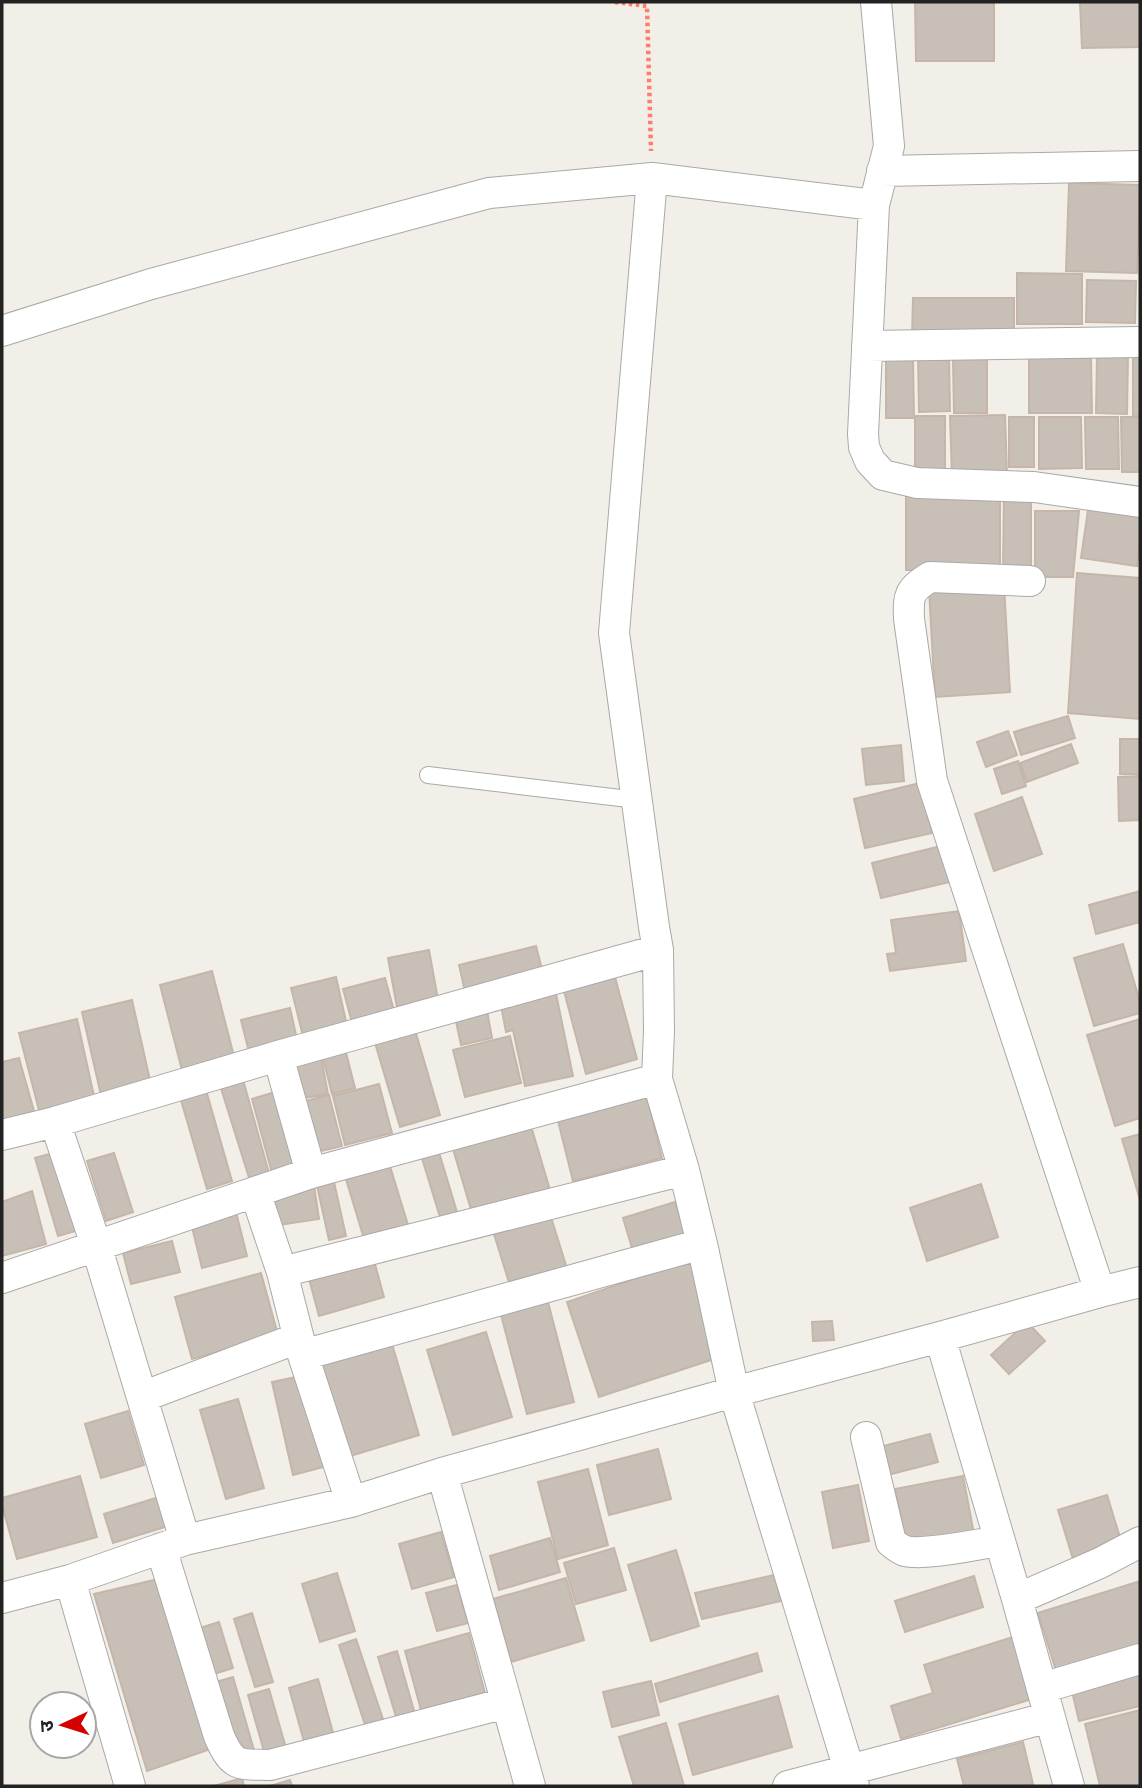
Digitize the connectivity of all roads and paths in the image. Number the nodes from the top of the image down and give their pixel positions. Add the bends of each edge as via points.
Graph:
1 (615, 2) edge
2 (876, 2) edge
3 (647, 4) edge
4 (1140, 166) edge
5 (882, 171) junction
6 (652, 178) junction
7 (874, 205) junction
8 (2, 331) edge
9 (1140, 342) edge
10 (867, 346) junction
11 (1140, 502) edge
12 (1030, 581) dead end
13 (428, 775) dead end
14 (637, 800) junction
15 (658, 950) junction
16 (278, 1056) junction
17 (657, 1079) junction
18 (55, 1122) junction
19 (2, 1135) edge
20 (684, 1170) junction
21 (311, 1173) junction
22 (255, 1192) junction
23 (702, 1244) junction
24 (96, 1245) junction
25 (282, 1272) junction
26 (2, 1278) edge
27 (1140, 1282) edge
28 (1100, 1292) junction
29 (940, 1337) junction
30 (301, 1347) junction
31 (734, 1392) junction
32 (142, 1397) junction
33 (866, 1437) dead end
34 (442, 1474) junction
35 (351, 1502) junction
36 (1000, 1541) junction
37 (1140, 1542) edge
38 (173, 1544) junction
39 (70, 1580) junction
40 (3, 1594) edge
41 (1017, 1599) junction
42 (1140, 1660) edge
43 (1042, 1688) junction
44 (506, 1703) junction
45 (1050, 1717) junction
46 (851, 1778) edge
47 (131, 1786) edge
48 (530, 1786) edge
49 (788, 1786) edge
50 (1069, 1786) edge

1 - 3 path
2 - 5 street via 889,146
3 - 6 path
4 - 5 street
5 - 7 street
6 - 7 street
6 - 8 street via 489,193 151,284
6 - 14 street via 614,633
7 - 10 street
9 - 10 street
10 - 11 street via 864,447 883,475 917,483 1034,488
12 - 28 street via 930,577 916,585 908,599 909,619 932,781
13 - 14 lane
14 - 15 street
15 - 16 street
15 - 17 street
16 - 18 street
16 - 21 street
17 - 20 street
17 - 21 street
18 - 19 street
18 - 24 street
20 - 23 street
20 - 25 street
21 - 22 street
22 - 24 street
22 - 25 street
23 - 30 street
23 - 31 street
24 - 26 street
24 - 32 street
25 - 30 street
27 - 28 street
28 - 29 street
29 - 31 street
29 - 36 street
30 - 32 street
30 - 35 street
31 - 34 street
31 - 46 street
32 - 38 street
33 - 36 street via 891,1542 897,1547 921,1552
34 - 35 street
34 - 44 street
35 - 38 street
36 - 41 street
37 - 41 street
38 - 39 street
38 - 44 street via 219,1736 234,1762 270,1765
39 - 40 street
39 - 47 street
41 - 43 street
42 - 43 street
43 - 45 street
44 - 48 street
45 - 46 street
45 - 50 street
46 - 49 street

